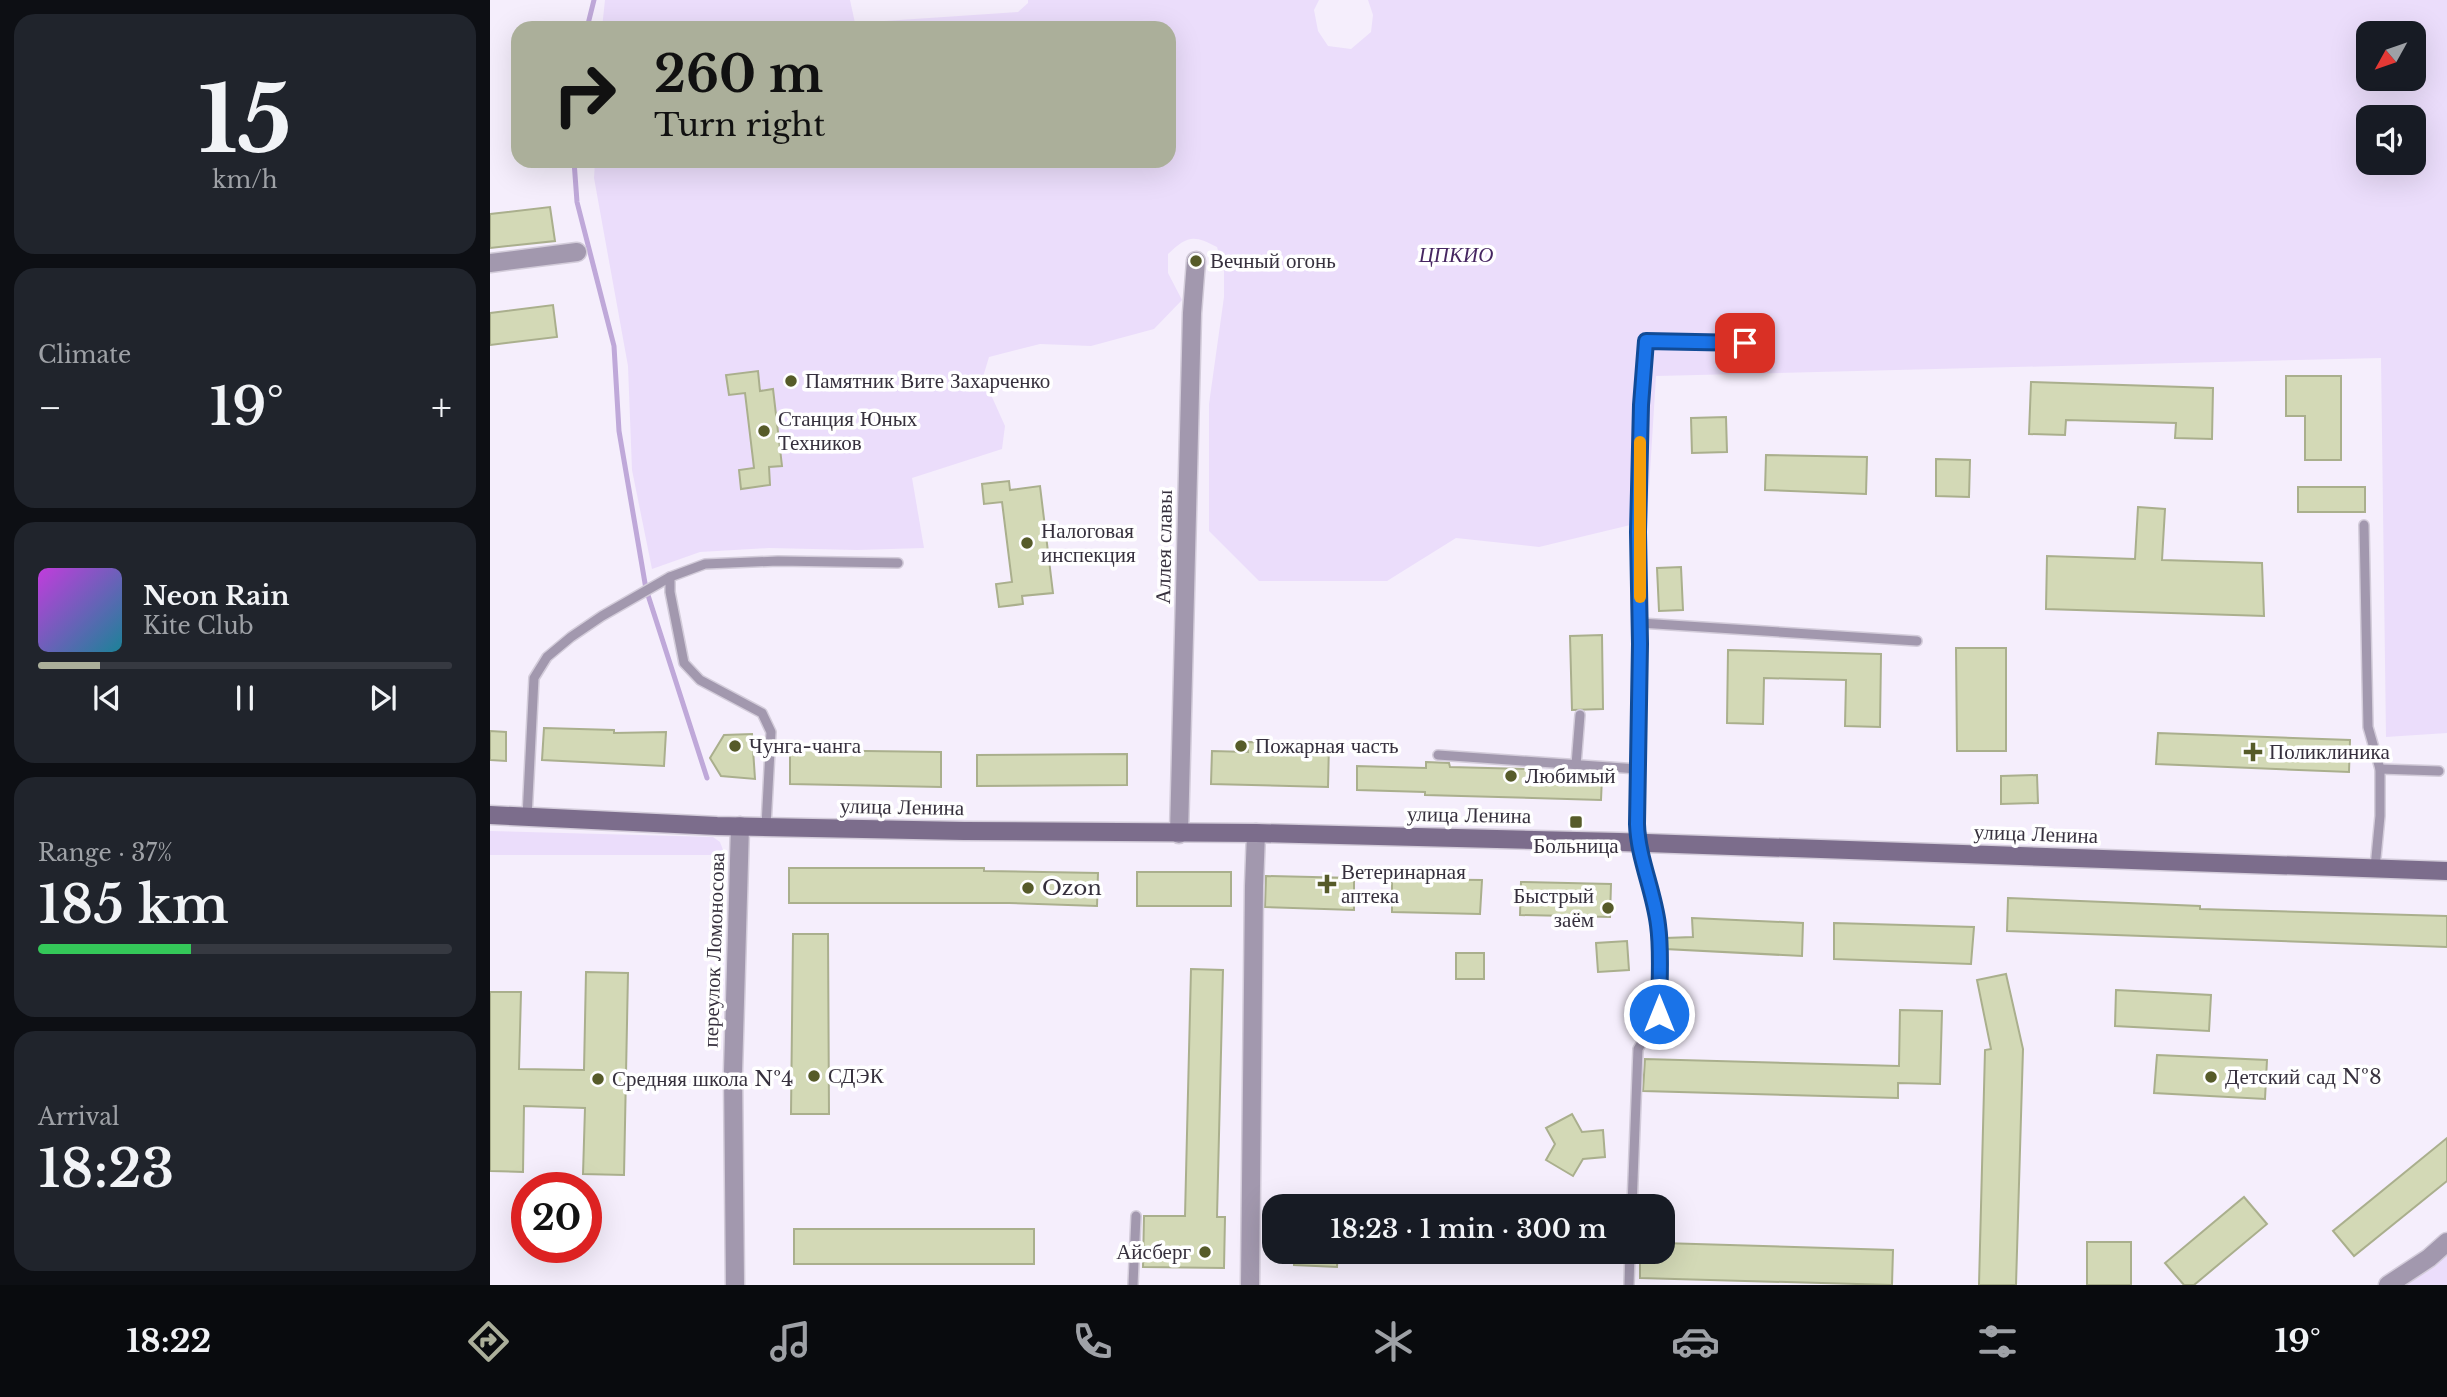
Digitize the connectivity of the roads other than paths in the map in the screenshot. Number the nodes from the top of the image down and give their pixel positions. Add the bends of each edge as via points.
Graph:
1 (577, 252) dead end
2 (1196, 261) dead end
3 (490, 263) edge
4 (1766, 344) dead end
5 (2364, 525) dead end
6 (898, 563) dead end
7 (670, 577) junction
8 (1640, 623) junction
9 (1917, 641) dead end
10 (1580, 715) dead end
11 (1438, 755) dead end
12 (1576, 765) junction
13 (1637, 769) junction
14 (2380, 769) junction
15 (2439, 771) dead end
16 (490, 815) edge
17 (527, 817) junction
18 (740, 826) junction
19 (766, 826) junction
20 (1256, 833) junction
21 (1179, 834) junction
22 (1637, 843) junction
23 (2375, 868) junction
24 (2447, 871) edge
25 (1632, 1194) edge
26 (1136, 1216) dead end
27 (2447, 1242) edge
28 (1630, 1264) edge
29 (735, 1285) edge
30 (1133, 1285) edge
31 (1250, 1285) edge
32 (1629, 1285) edge
33 (2388, 1285) edge

1 - 3 street
2 - 21 street, Аллея славы
4 - 8 lane via 1646,341 1641,405
5 - 14 lane via 2368,727
6 - 7 lane via 705,564
7 - 17 lane via 571,637 547,657 534,678
7 - 19 lane via 684,663 700,680 762,713 771,732
8 - 9 lane
8 - 13 lane
10 - 12 lane
11 - 12 lane
12 - 13 lane
13 - 22 lane
14 - 15 lane
14 - 23 lane
16 - 17 street, улица Ленина
17 - 18 street, улица Ленина
18 - 19 street, улица Ленина
18 - 29 street, переулок Ломоносова via 733,1072
19 - 21 street, улица Ленина
20 - 21 street, улица Ленина
20 - 22 street, улица Ленина
20 - 31 street
22 - 23 street, улица Ленина
22 - 25 lane via 1658,925 1659,1014 1638,1049
23 - 24 street, улица Ленина
26 - 30 lane
27 - 33 street
28 - 32 lane

